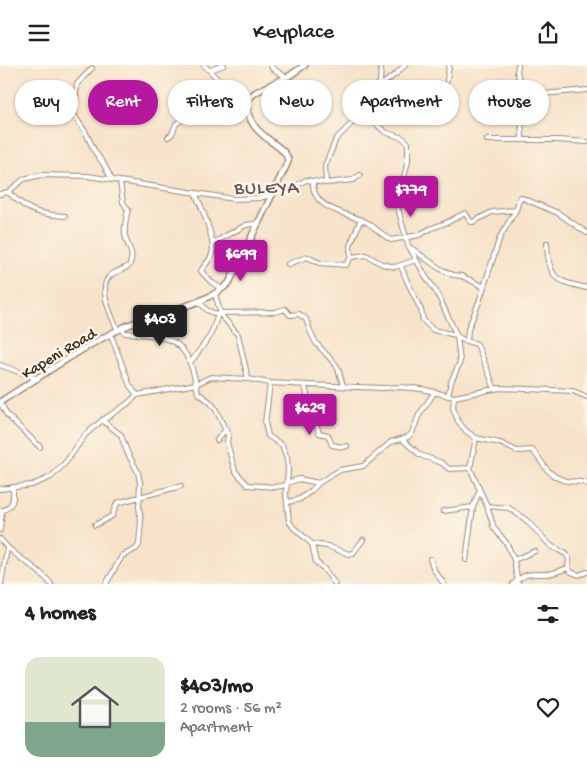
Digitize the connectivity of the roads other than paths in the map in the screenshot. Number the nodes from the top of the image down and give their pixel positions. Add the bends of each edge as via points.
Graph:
1 (204, 65) edge
2 (224, 65) edge
3 (270, 65) edge
4 (305, 65) edge
5 (381, 65) edge
6 (405, 65) edge
7 (449, 65) edge
8 (518, 65) edge
9 (92, 68) dead end
10 (210, 71) junction
11 (286, 77) junction
12 (218, 80) edge
13 (380, 80) edge
14 (389, 80) edge
15 (446, 80) edge
16 (520, 80) edge
17 (587, 90) edge
18 (549, 94) edge
19 (251, 96) edge
20 (251, 121) edge
21 (176, 125) edge
22 (350, 125) edge
23 (377, 125) edge
24 (521, 125) edge
25 (168, 137) dead end
26 (487, 140) dead end
27 (522, 140) junction
28 (587, 142) edge
29 (360, 175) dead end
30 (112, 180) junction
31 (120, 182) junction
32 (313, 182) junction
33 (326, 183) junction
34 (276, 187) junction
35 (386, 188) dead end
36 (8, 192) junction
37 (194, 193) junction
38 (0, 194) edge
39 (274, 194) junction
40 (397, 204) junction
41 (516, 210) junction
42 (65, 216) dead end
43 (360, 219) junction
44 (260, 223) junction
45 (587, 233) edge
46 (405, 237) junction
47 (213, 243) junction
48 (547, 243) dead end
49 (408, 245) junction
50 (351, 257) junction
51 (416, 260) junction
52 (288, 264) dead end
53 (401, 266) junction
54 (484, 287) junction
55 (587, 288) edge
56 (222, 289) junction
57 (215, 294) junction
58 (198, 301) junction
59 (220, 314) junction
60 (120, 329) junction
61 (111, 335) junction
62 (456, 335) junction
63 (467, 341) junction
64 (190, 363) junction
65 (0, 365) edge
66 (38, 379) junction
67 (248, 379) junction
68 (270, 383) junction
69 (196, 384) junction
70 (306, 385) junction
71 (343, 385) junction
72 (495, 389) junction
73 (434, 393) junction
74 (137, 395) junction
75 (448, 396) junction
76 (454, 397) junction
77 (587, 397) edge
78 (0, 402) edge
79 (102, 420) junction
80 (226, 429) junction
81 (476, 438) junction
82 (217, 440) dead end
83 (403, 440) junction
84 (347, 446) dead end
85 (40, 447) dead end
86 (470, 468) junction
87 (319, 483) junction
88 (287, 484) junction
89 (587, 484) edge
90 (181, 486) dead end
91 (13, 487) junction
92 (0, 489) edge
93 (479, 492) junction
94 (138, 498) junction
95 (288, 502) junction
96 (487, 506) junction
97 (474, 507) junction
98 (1, 510) edge
99 (442, 511) dead end
100 (95, 525) dead end
101 (0, 530) edge
102 (0, 539) edge
103 (363, 541) dead end
104 (312, 544) junction
105 (7, 548) junction
106 (535, 551) dead end
107 (430, 559) dead end
108 (466, 560) dead end
109 (514, 560) junction
110 (568, 568) junction
111 (587, 572) edge
112 (517, 582) edge
113 (1, 584) edge
114 (51, 584) edge
115 (106, 584) edge
116 (335, 584) edge
117 (444, 584) edge
118 (513, 584) edge

1 - 10 street
2 - 10 street
3 - 11 street
4 - 11 main road
5 - 13 street
6 - 14 street
7 - 15 street
8 - 16 street
9 - 30 street via 77,84 74,115
10 - 12 street
11 - 19 main road
17 - 18 street
20 - 34 main road, Kapeni Road via 288,157
21 - 25 street
22 - 33 street via 336,139 325,166
23 - 40 street via 408,143 406,171
24 - 27 street
26 - 27 street
27 - 28 street
29 - 33 street via 353,180
30 - 31 street
30 - 36 street via 37,175 24,179
31 - 37 street
31 - 60 street via 123,202 128,209 125,234 133,257 129,266 111,275 104,288
32 - 33 street
32 - 34 street via 306,180 293,187
32 - 43 street via 316,196 324,205
34 - 39 main road, Kapeni Road
35 - 40 street via 387,202
36 - 38 street
36 - 42 street via 35,213
37 - 39 street via 243,199 259,199
37 - 47 street via 202,206
39 - 44 main road, Kapeni Road
40 - 46 street
41 - 45 street via 521,197 567,218
41 - 46 street via 495,212 471,222 465,213 420,235
41 - 54 street via 500,237
43 - 46 street via 391,240
43 - 50 street via 350,246
44 - 47 street via 248,224
44 - 56 main road, Kapeni Road via 233,277
46 - 49 street
47 - 56 street via 211,258 201,271
48 - 55 street via 556,278
49 - 51 street
49 - 54 street via 439,268
50 - 52 street via 344,265 320,263 307,257
50 - 53 street via 366,255 388,266
51 - 53 street
51 - 62 street via 437,293
53 - 62 street via 428,327
54 - 63 street via 468,329
56 - 57 main road, Kapeni Road
57 - 58 main road, Kapeni Road
57 - 59 street
58 - 59 street via 207,310
58 - 60 main road, Kapeni Road
59 - 64 street via 210,336
59 - 67 street via 238,335
59 - 71 street via 275,313 285,309 290,315 302,315 316,343 337,366
60 - 61 main road, Kapeni Road
60 - 64 street via 125,333 174,341
61 - 66 main road, Kapeni Road
61 - 74 street via 130,386
62 - 63 street
62 - 75 street via 460,362
63 - 72 street via 478,345
64 - 69 street
65 - 66 street
66 - 78 main road, Kapeni Road
67 - 68 street
67 - 69 street via 211,377
68 - 70 street
68 - 88 street via 265,427 269,438 284,449 288,464
69 - 74 street
69 - 80 street via 198,393 216,408
70 - 71 street
70 - 84 street via 310,410 319,433 328,435 332,445
71 - 73 street via 400,387
72 - 76 street
72 - 77 street via 573,391
73 - 75 street
73 - 83 street via 412,433
74 - 79 street
75 - 76 street
76 - 81 street via 456,417
78 - 85 street via 7,415
79 - 91 street via 85,435 51,477 32,485
79 - 94 street via 122,437 139,477
80 - 82 street
80 - 88 street via 234,468 246,484 275,487
81 - 86 street
81 - 89 street via 517,451 532,450 550,474 564,481
83 - 86 street via 420,455 449,469
83 - 87 street via 389,443 363,466 340,470
86 - 93 street
87 - 88 street via 299,479
87 - 95 street via 300,499
88 - 95 street
90 - 94 street
91 - 92 street
91 - 98 street via 13,502
93 - 96 street
93 - 97 street
94 - 100 street via 117,503 112,515
94 - 115 street via 142,523 139,545 122,556
95 - 104 street via 290,523
96 - 109 street via 494,528 507,544
96 - 110 street via 509,508 525,519 551,545 566,554
97 - 99 street
97 - 108 street
98 - 101 street
102 - 105 street
103 - 104 street via 351,555
104 - 116 street via 316,562
105 - 113 street
105 - 114 street via 47,577
106 - 109 street
107 - 117 street
109 - 112 street
110 - 111 street via 578,575
110 - 112 street via 546,574 535,573
112 - 118 street

